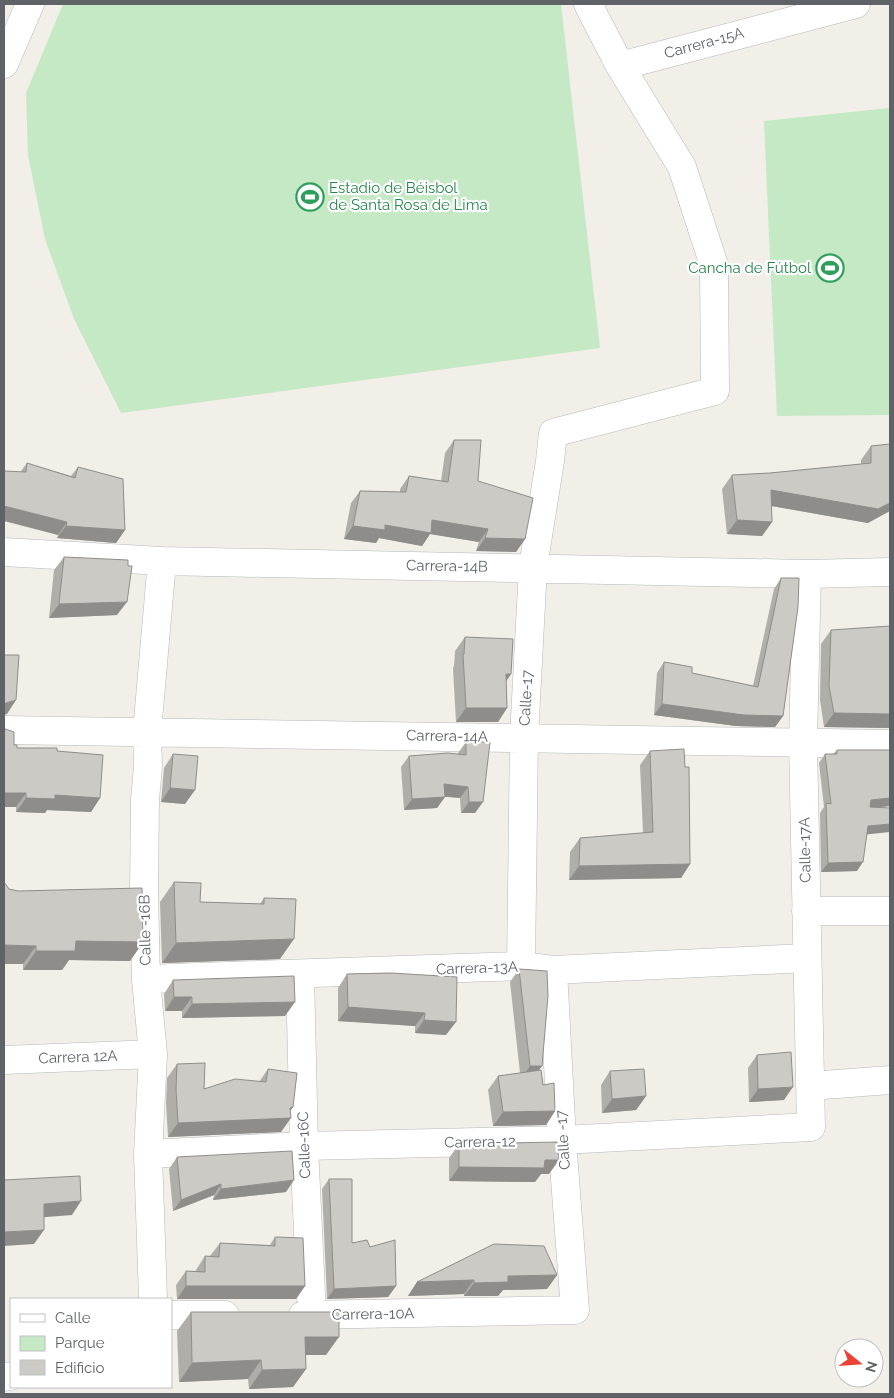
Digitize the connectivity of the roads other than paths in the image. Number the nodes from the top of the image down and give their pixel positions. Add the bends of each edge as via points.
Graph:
1 (30, 4) edge
2 (588, 4) edge
3 (856, 4) edge
4 (4, 64) edge
5 (620, 66) junction
6 (4, 552) edge
7 (162, 561) junction
8 (533, 567) junction
9 (890, 572) edge
10 (807, 574) junction
11 (4, 730) edge
12 (148, 732) junction
13 (524, 737) junction
14 (803, 742) junction
15 (890, 744) edge
16 (144, 891) junction
17 (116, 892) edge
18 (806, 911) junction
19 (890, 912) edge
20 (807, 958) junction
21 (521, 966) junction
22 (554, 970) junction
23 (300, 974) junction
24 (146, 980) junction
25 (153, 1054) junction
26 (4, 1060) edge
27 (890, 1080) edge
28 (810, 1086) junction
29 (811, 1127) joint
30 (562, 1140) junction
31 (304, 1146) junction
32 (148, 1154) junction
33 (153, 1298) edge
34 (575, 1310) joint
35 (172, 1315) edge
36 (246, 1315) edge
37 (275, 1315) edge
38 (312, 1315) junction

1 - 4 street
2 - 5 street
3 - 5 street, Carrera-15A
5 - 8 street, Calle-17 via 682,167 714,265 715,391 553,433
6 - 7 street, Carrera-14B
7 - 8 street, Carrera-14B
7 - 12 street, Calle -16B
8 - 10 street, Carrera-14B
8 - 13 street, Calle-17
9 - 10 street, Carrera-14B
10 - 14 street, Calle-17A
11 - 12 street, Carrera-14A
12 - 13 street, Carrera-14A
12 - 16 street, Calle -16B
13 - 14 street, Carrera-14A
13 - 21 street, Calle-17
14 - 15 street, Carrera-14A
14 - 18 street, Calle-17A
16 - 17 street
16 - 24 street, Calle -16B
18 - 19 street
18 - 20 street, Calle-17A
20 - 22 street, Carrera-13A
20 - 28 street, Calle-17A
21 - 22 street, Carrera-13A
21 - 23 street, Carrera-13A
22 - 30 street, Calle -17
23 - 24 street, Carrera-13A
23 - 31 street, Calle-16C
24 - 25 street, Calle -16B
25 - 26 street, Carrera 12A
25 - 32 street, Calle -16B
27 - 28 street
28 - 29 street, Calle-17A
29 - 30 street, Carrera-12
30 - 31 street, Carrera-12
30 - 34 street, Calle -17
31 - 32 street, Carrera-12
31 - 38 street, Calle-16C
32 - 33 street, Calle -16B
34 - 38 street, Carrera-10A
35 - 36 street
37 - 38 street, Carrera-10A

